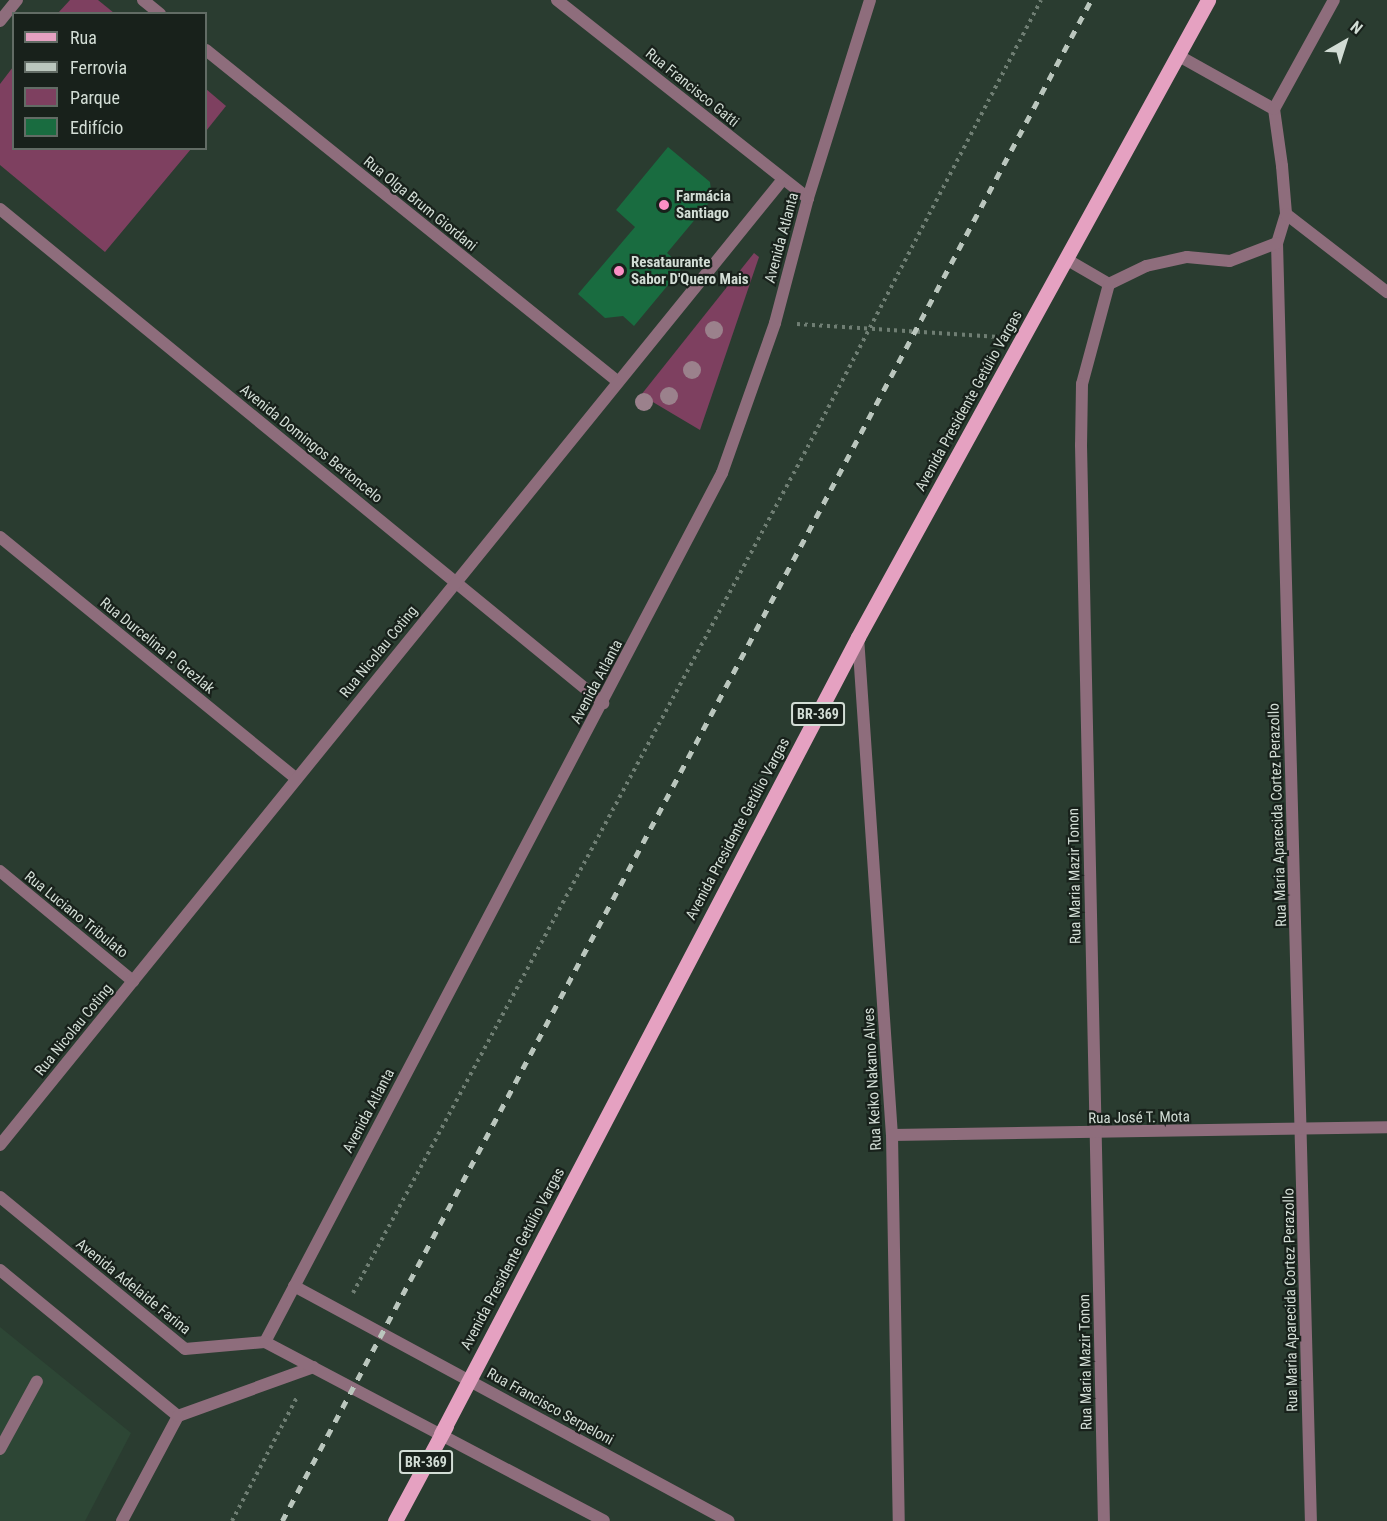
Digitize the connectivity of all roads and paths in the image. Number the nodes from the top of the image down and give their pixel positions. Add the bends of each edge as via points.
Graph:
1 (17, 0) edge
2 (143, 0) edge
3 (557, 0) edge
4 (870, 0) edge
5 (1041, 0) edge
6 (1208, 0) edge
7 (1334, 0) edge
8 (158, 12) edge
9 (0, 21) edge
10 (207, 51) edge
11 (1179, 56) junction
12 (1274, 109) junction
13 (783, 179) junction
14 (808, 198) junction
15 (0, 209) edge
16 (1286, 214) junction
17 (1277, 243) junction
18 (1066, 259) junction
19 (1109, 284) junction
20 (1387, 292) edge
21 (775, 323) junction
22 (868, 326) junction
23 (1023, 340) junction
24 (616, 380) junction
25 (0, 537) edge
26 (455, 581) junction
27 (858, 637) junction
28 (603, 703) junction
29 (296, 778) junction
30 (0, 872) edge
31 (133, 981) junction
32 (1387, 1127) edge
33 (1303, 1129) junction
34 (1096, 1135) junction
35 (892, 1136) junction
36 (0, 1144) edge
37 (0, 1197) edge
38 (0, 1270) edge
39 (294, 1286) junction
40 (342, 1312) junction
41 (265, 1342) junction
42 (313, 1367) junction
43 (38, 1381) dead end
44 (470, 1381) junction
45 (178, 1416) junction
46 (441, 1434) junction
47 (0, 1449) edge
48 (122, 1521) edge
49 (232, 1521) edge
50 (395, 1521) edge
51 (604, 1521) edge
52 (728, 1521) edge
53 (899, 1521) edge
54 (1104, 1521) edge
55 (1311, 1521) edge

1 - 9 street
2 - 8 street
3 - 13 street, Rua Francisco Gatti
4 - 14 street, Avenida Atlanta
5 - 22 path
6 - 11 main road, Avenida Presidente Getúlio Vargas / BR-369
7 - 12 street
10 - 24 street, Rua Olga Brum Giordani
11 - 12 street
11 - 18 main road, Avenida Presidente Getúlio Vargas / BR-369
12 - 16 street, Rua Maria Aparecida Cortez Perazollo
13 - 14 street, Rua Francisco Gatti
13 - 24 street, Rua Nicolau Coting
14 - 21 street, Avenida Atlanta
15 - 26 street, Avenida Domingos Bertoncelo
16 - 17 street, Rua Maria Aparecida Cortez Perazollo
16 - 20 street
17 - 19 street via 1230,261 1187,256 1146,266
17 - 33 street, Rua Maria Aparecida Cortez Perazollo
18 - 19 street
18 - 23 main road, Avenida Presidente Getúlio Vargas / BR-369
19 - 34 street, Rua Maria Mazir Tonon via 1082,384
21 - 22 path
21 - 28 street, Avenida Atlanta via 722,473
22 - 23 path
22 - 40 path via 804,454
23 - 27 main road, Avenida Presidente Getúlio Vargas / BR-369
24 - 26 street, Rua Nicolau Coting
25 - 29 street, Rua Durcelina P. Grezlak
26 - 28 street, Avenida Domingos Bertoncelo
26 - 29 street, Rua Nicolau Coting
27 - 35 street, Rua Keiko Nakano Alves
27 - 44 main road, Avenida Presidente Getúlio Vargas / BR-369
28 - 39 street, Avenida Atlanta
29 - 31 street, Rua Nicolau Coting
30 - 31 street, Rua Luciano Tribulato
31 - 36 street, Rua Nicolau Coting
32 - 33 street, Rua José T. Mota
33 - 34 street, Rua José T. Mota
33 - 55 street, Rua Maria Aparecida Cortez Perazollo
34 - 35 street, Rua José T. Mota
34 - 54 street, Rua Maria Mazir Tonon
35 - 53 street, Rua Keiko Nakano Alves
37 - 41 street, Avenida Adelaide Farina via 185,1349
38 - 45 street
39 - 40 street, Rua Francisco Serpeloni
39 - 41 street, Avenida Atlanta
40 - 44 street, Rua Francisco Serpeloni
41 - 42 street
42 - 45 street
42 - 46 street
42 - 49 path
43 - 47 street
44 - 46 main road, Avenida Presidente Getúlio Vargas / BR-369
44 - 52 street, Rua Francisco Serpeloni
45 - 48 street
46 - 50 main road, Avenida Presidente Getúlio Vargas / BR-369
46 - 51 street

